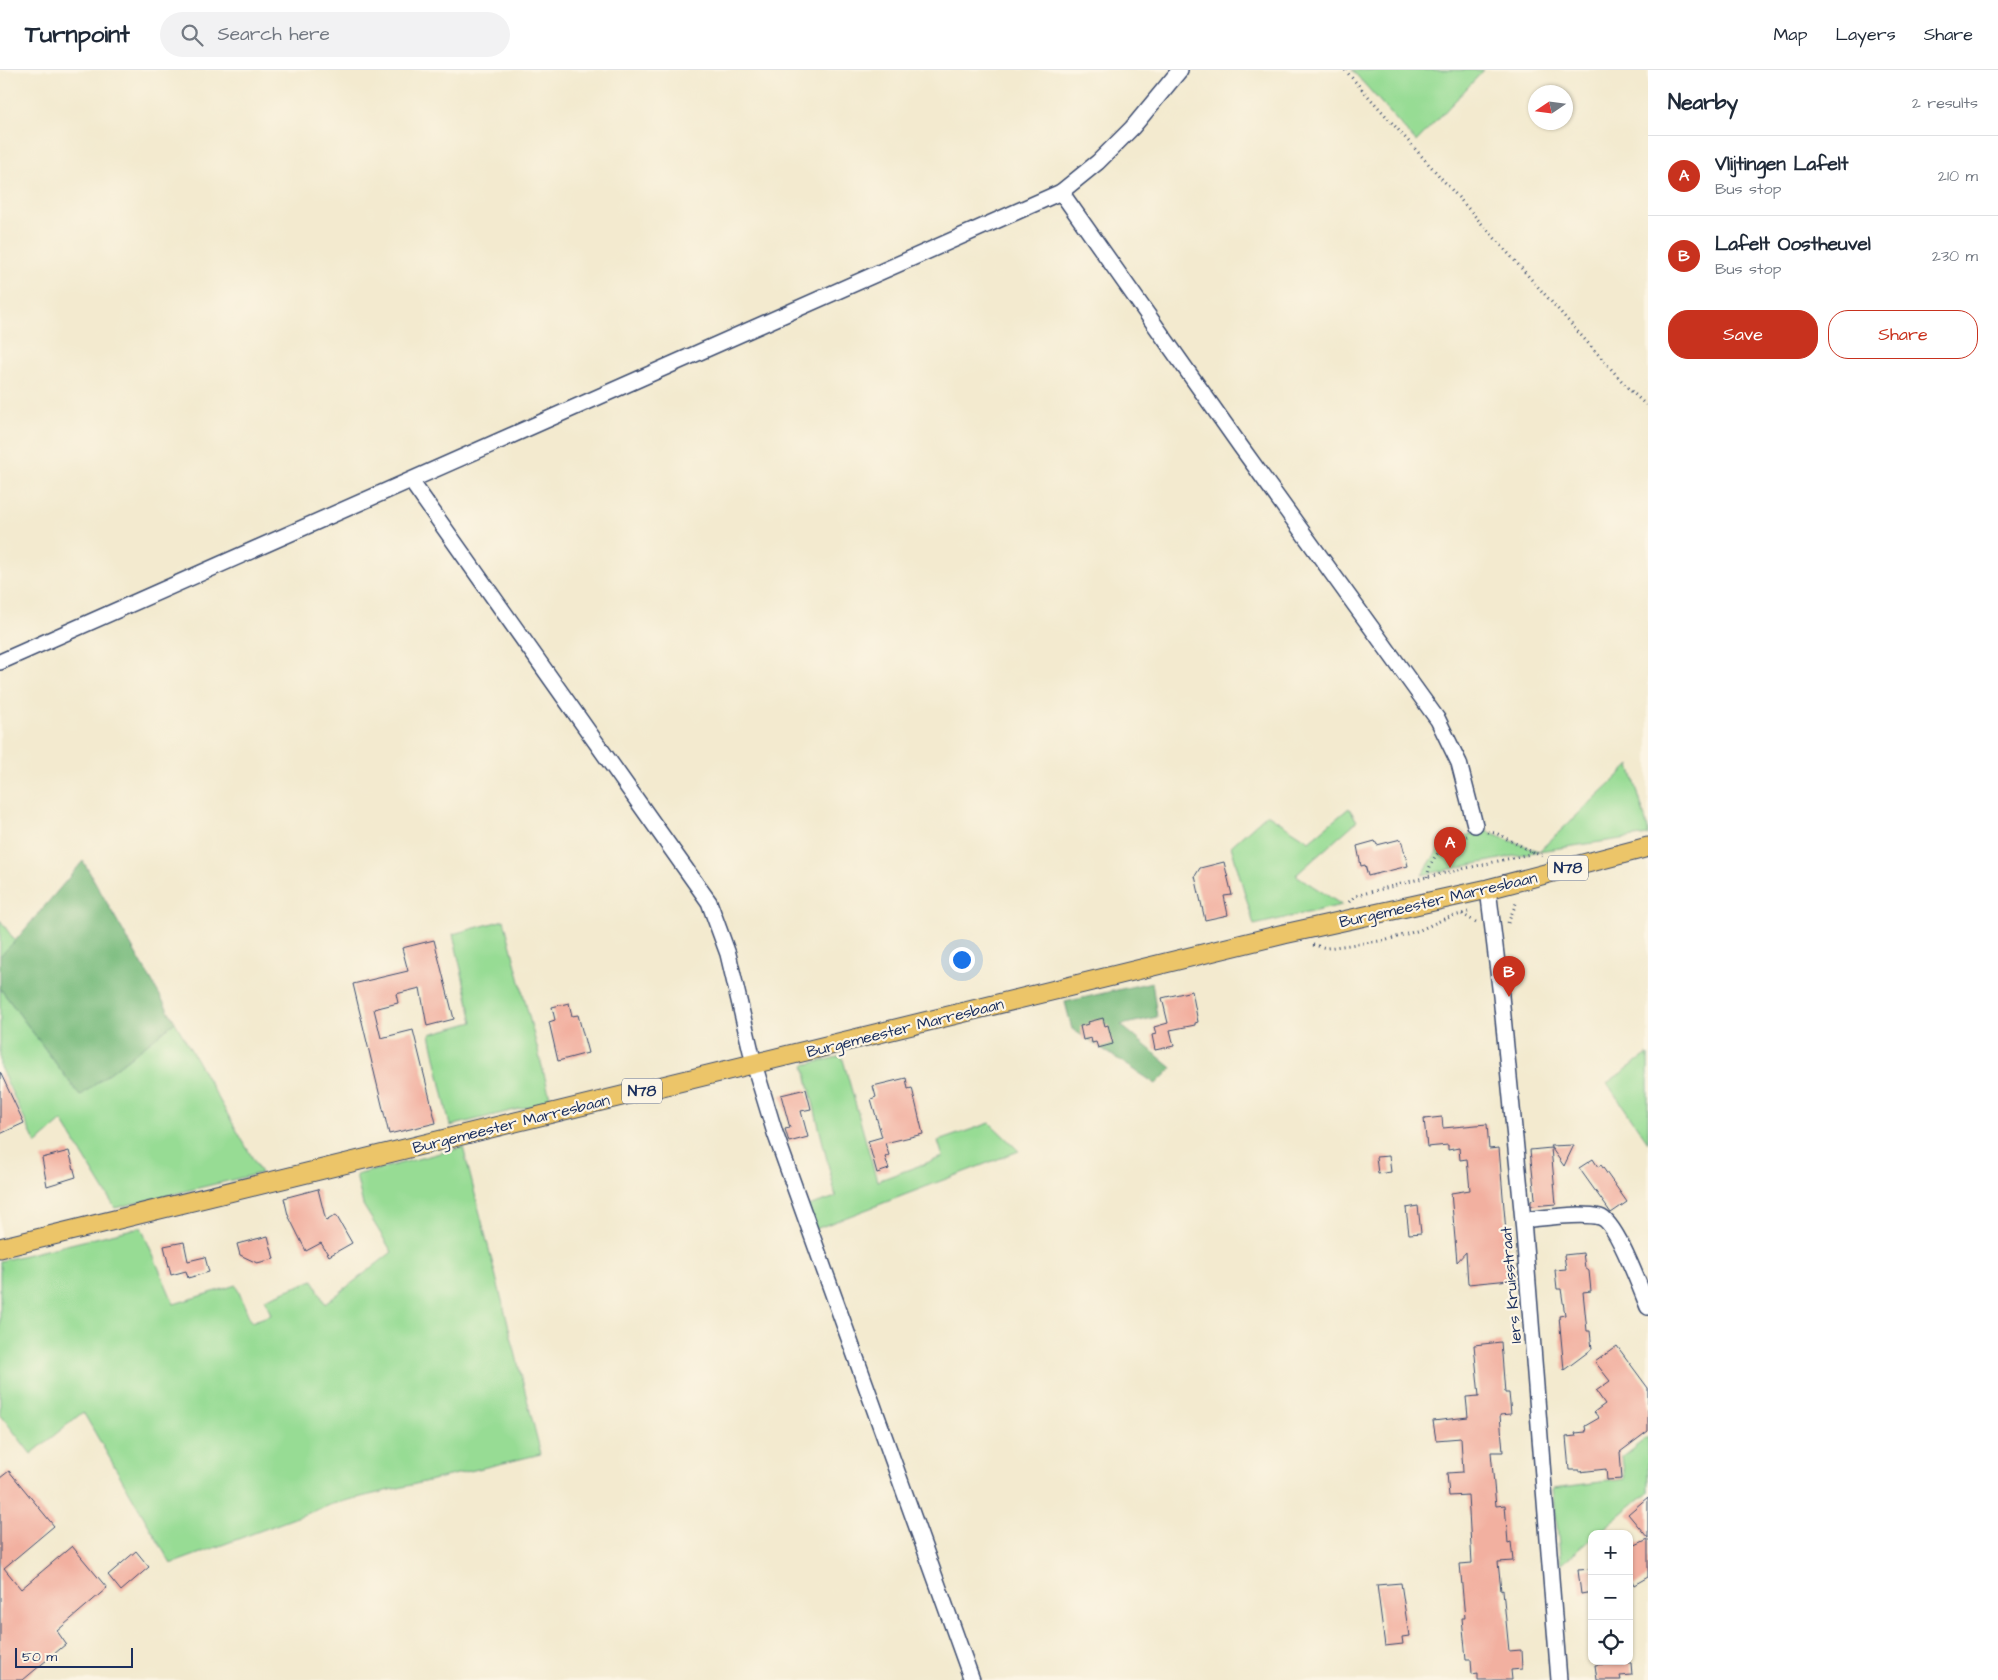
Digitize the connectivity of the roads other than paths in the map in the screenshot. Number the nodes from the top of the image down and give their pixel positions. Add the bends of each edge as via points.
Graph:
1 (1180, 70) edge
2 (1062, 192) junction
3 (411, 481) junction
4 (0, 662) edge
5 (1476, 831) road end
6 (1648, 847) edge
7 (1488, 889) junction
8 (754, 1064) junction
9 (1523, 1220) junction
10 (0, 1248) edge
11 (1648, 1307) edge
12 (972, 1680) edge
13 (1559, 1680) edge

1 - 2 street via 1132,128
2 - 3 street
2 - 5 street via 1438,720 1459,763
3 - 4 street
3 - 8 street via 709,902 728,954
6 - 7 main road, Burgemeester Marresbaan / N78
7 - 8 main road, Burgemeester Marresbaan / N78 via 1284,934
7 - 9 street, Iers Kruisstraat
8 - 10 main road, Burgemeester Marresbaan / N78
8 - 12 street via 775,1132
9 - 11 street via 1602,1217 1614,1230
9 - 13 street, Iers Kruisstraat

